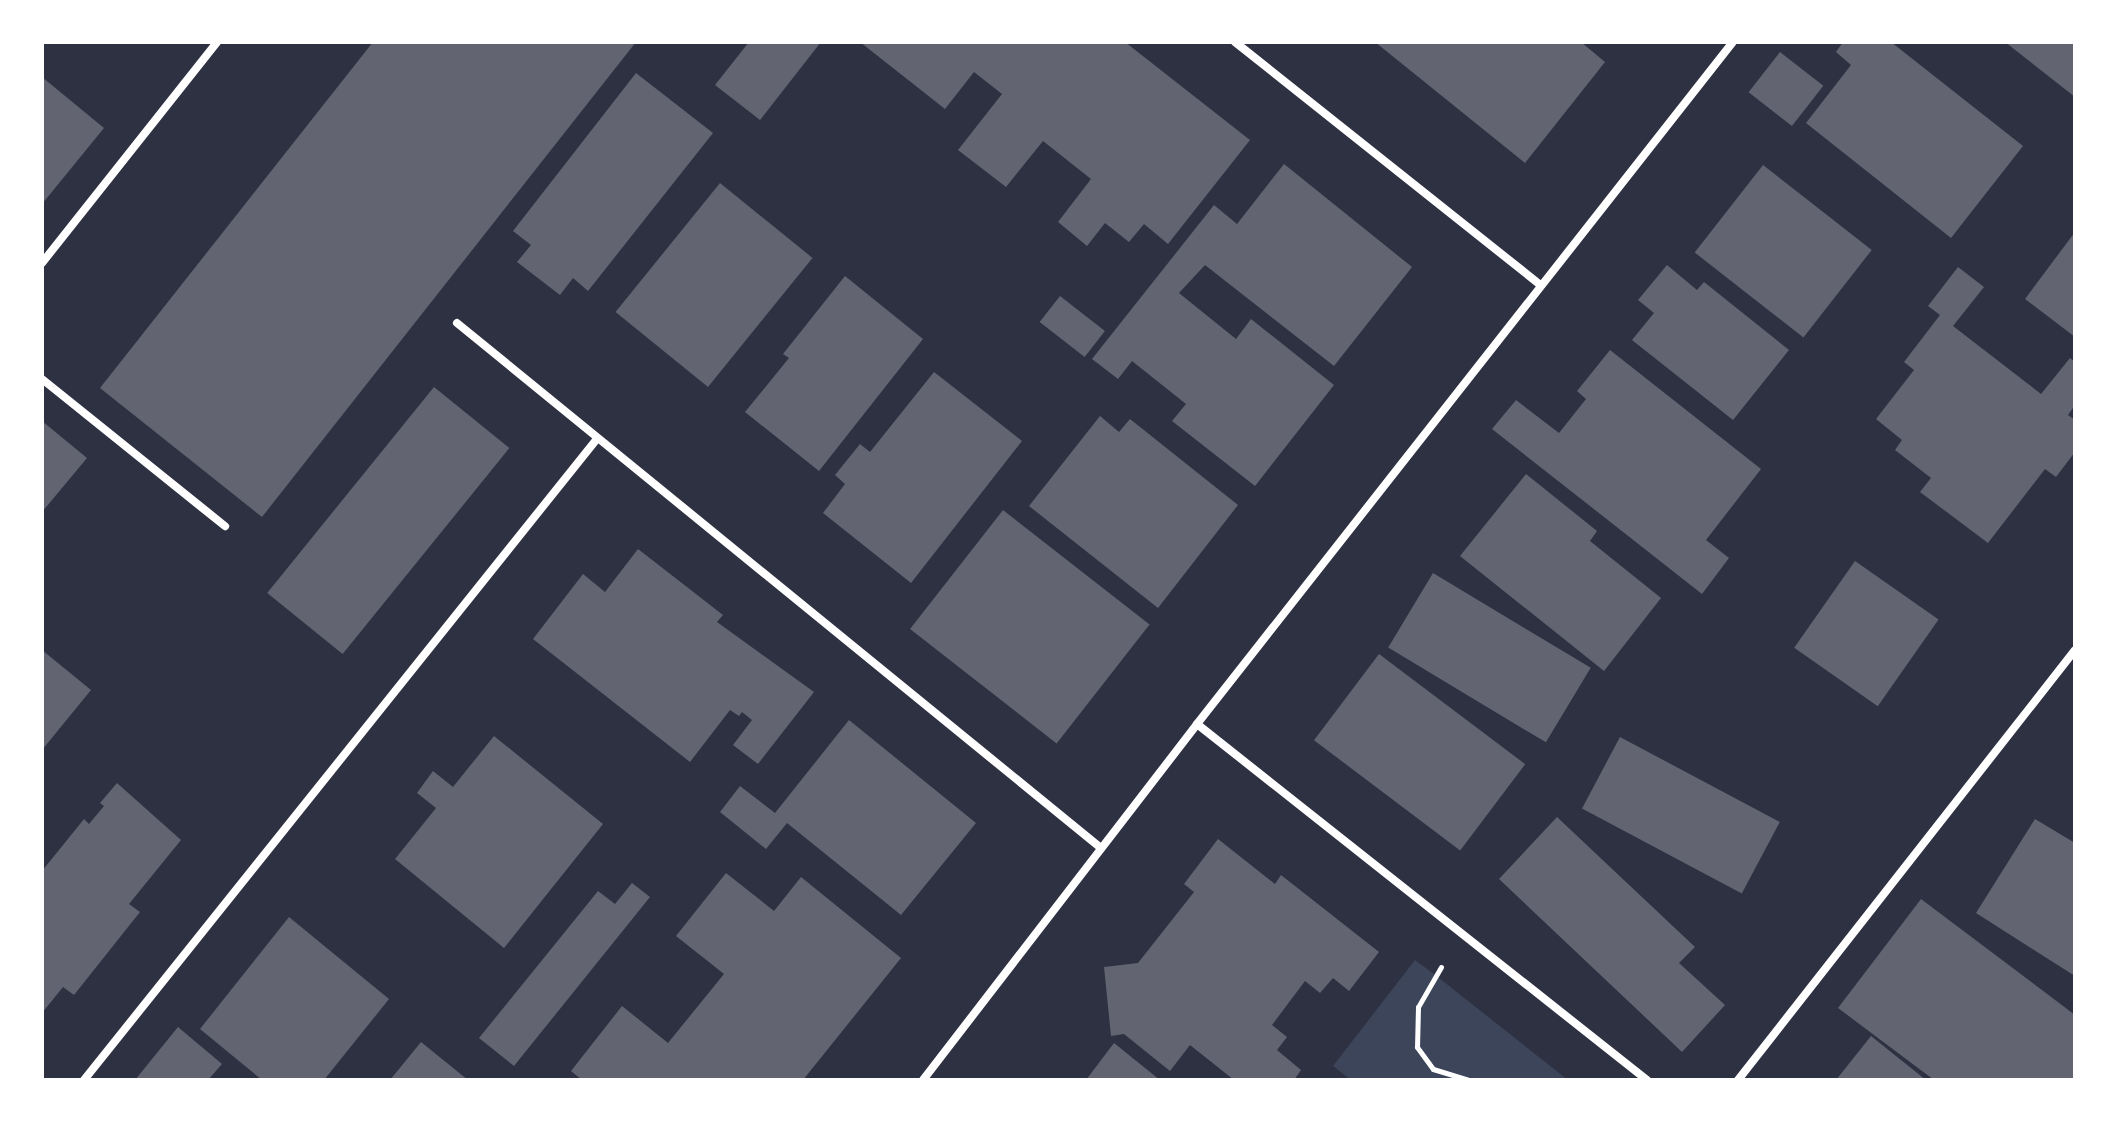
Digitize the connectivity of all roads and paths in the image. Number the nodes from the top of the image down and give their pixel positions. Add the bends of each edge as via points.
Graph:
1 (217, 42) edge
2 (1235, 42) edge
3 (1733, 42) edge
4 (42, 263) edge
5 (1540, 285) junction
6 (457, 323) dead end
7 (42, 379) edge
8 (596, 440) junction
9 (225, 526) dead end
10 (2075, 650) edge
11 (1197, 724) junction
12 (1101, 848) junction
13 (1441, 967) dead end
14 (84, 1080) edge
15 (923, 1080) edge
16 (1470, 1080) edge
17 (1647, 1080) edge
18 (1738, 1080) edge

1 - 4 street
2 - 5 street
3 - 5 street
5 - 11 street
6 - 8 street
7 - 9 street
8 - 12 street
8 - 14 street
10 - 18 street
11 - 12 street
11 - 17 street
12 - 15 street
13 - 16 path via 1418,1007 1417,1047 1433,1069

